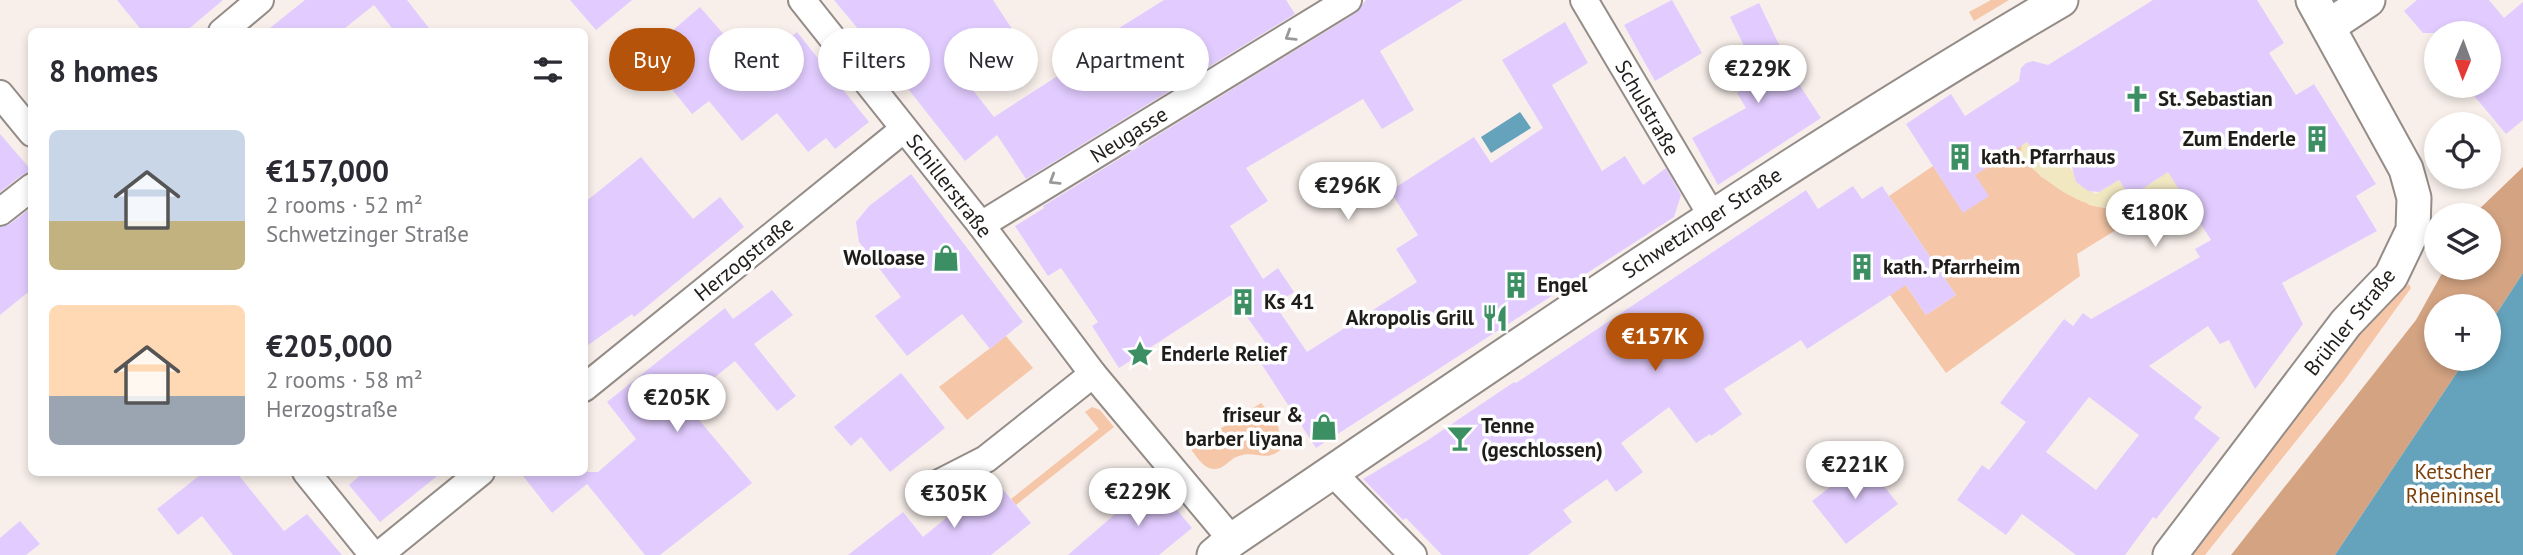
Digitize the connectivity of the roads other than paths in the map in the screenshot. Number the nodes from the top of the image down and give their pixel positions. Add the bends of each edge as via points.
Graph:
1 (260, 0) edge
2 (802, 0) edge
3 (1348, 0) edge
4 (1584, 0) edge
5 (2061, 0) edge
6 (2368, 0) edge
7 (2321, 13) edge
8 (227, 28) edge
9 (0, 94) edge
10 (28, 128) edge
11 (904, 129) junction
12 (28, 190) edge
13 (0, 212) edge
14 (1712, 216) junction
15 (981, 225) junction
16 (1093, 374) junction
17 (588, 385) edge
18 (1332, 471) junction
19 (309, 476) edge
20 (476, 476) edge
21 (939, 483) dead end
22 (1223, 547) edge
23 (373, 555) edge
24 (379, 555) edge
25 (1413, 555) edge
26 (2170, 555) edge

1 - 8 street
2 - 11 street, Schillerstraße
3 -> 15 street, Neugasse
4 - 14 street, Schulstraße
5 - 14 street, Schwetzinger Straße
6 - 7 street
7 - 26 street, Brühler Straße via 2406,169 2414,198 2413,230 2391,276 2346,323
9 - 10 street
11 - 15 street, Schillerstraße
11 - 17 street, Herzogstraße
12 - 13 street
14 - 18 street, Schwetzinger Straße
15 - 16 street, Schillerstraße
16 - 21 street via 986,459
16 - 22 street, Schillerstraße
18 - 22 street, Schwetzinger Straße
18 - 25 street
19 - 23 street
20 - 24 street

